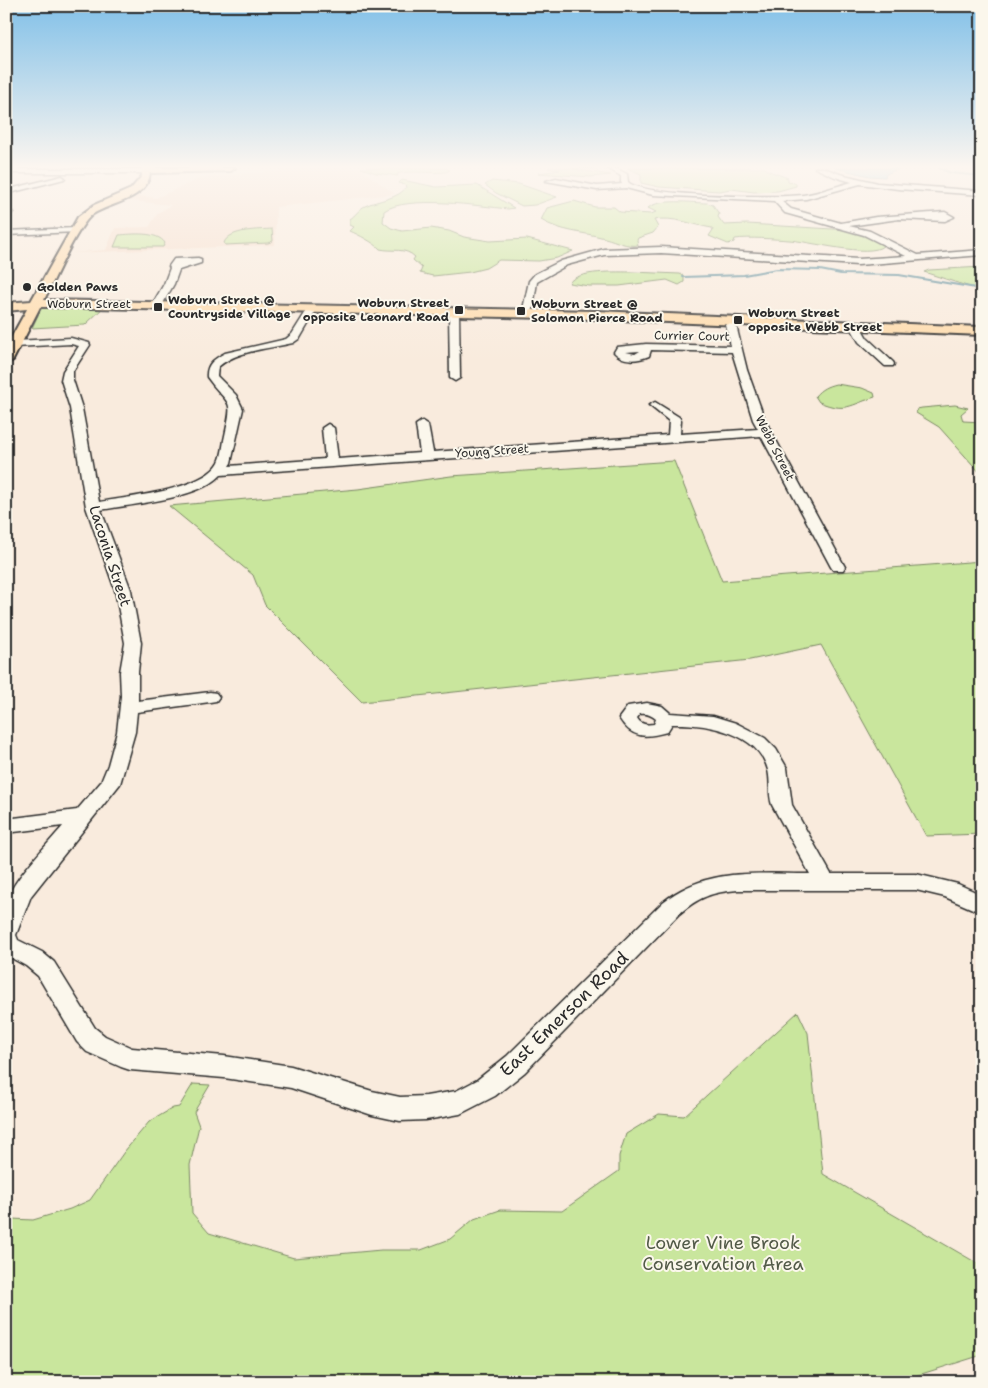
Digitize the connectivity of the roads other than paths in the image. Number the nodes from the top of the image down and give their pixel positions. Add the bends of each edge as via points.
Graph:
1 (34, 233) edge
2 (73, 233) edge
3 (869, 233) edge
4 (6, 234) edge
5 (982, 252) edge
6 (918, 258) junction
7 (175, 268) dead end
8 (36, 304) junction
9 (157, 305) junction
10 (6, 307) edge
11 (312, 309) junction
12 (454, 312) junction
13 (527, 314) junction
14 (730, 321) junction
15 (855, 326) junction
16 (982, 331) edge
17 (15, 344) junction
18 (646, 347) dead end
19 (737, 349) junction
20 (6, 360) edge
21 (889, 364) dead end
22 (455, 378) dead end
23 (655, 405) dead end
24 (422, 425) dead end
25 (328, 428) dead end
26 (766, 432) junction
27 (674, 438) junction
28 (427, 455) junction
29 (332, 462) junction
30 (217, 470) junction
31 (93, 507) junction
32 (838, 567) dead end
33 (210, 697) dead end
34 (129, 708) junction
35 (665, 719) dead end
36 (83, 816) junction
37 (6, 826) edge
38 (825, 882) junction
39 (982, 905) edge
40 (8, 944) edge

1 - 4 street
2 - 8 main road
3 - 6 street
5 - 6 street
6 - 13 street via 858,262 661,250 606,252 564,263 538,276 533,281
7 - 9 street
8 - 9 main road, Woburn Street
8 - 10 main road, Woburn Street
8 - 17 main road
9 - 11 main road, Woburn Street
11 - 12 main road, Woburn Street
11 - 30 street via 296,336 289,341 236,353 214,364 212,377 232,397 237,409 225,463
12 - 13 main road, Woburn Street
12 - 22 street
13 - 14 main road, Woburn Street
14 - 15 main road, Woburn Street
14 - 19 street, Webb Street
15 - 16 main road, Woburn Street
15 - 21 street via 862,340
17 - 20 main road
17 - 31 street, Laconia Street via 72,341 85,345 67,377 76,408
18 - 19 street, Currier Court
19 - 26 street, Webb Street
23 - 27 street via 675,420
24 - 28 street
25 - 29 street
26 - 27 street, Young Street
26 - 32 street, Webb Street
27 - 28 street, Young Street
28 - 29 street, Young Street
29 - 30 street, Young Street
30 - 31 street via 211,478 170,494
31 - 34 street, Laconia Street via 123,590 131,627
33 - 34 street
34 - 36 street, Laconia Street via 126,732 110,784
35 - 38 street via 697,719 725,725 747,735 766,752 777,769 781,804
36 - 37 street
36 - 40 street, East Emerson Road via 21,893
38 - 39 street, East Emerson Road via 922,883 950,890
38 - 40 street, East Emerson Road via 738,882 699,888 671,908 516,1064 486,1088 460,1102 426,1108 400,1109 372,1103 291,1077 130,1058 96,1044 86,1035 46,969

